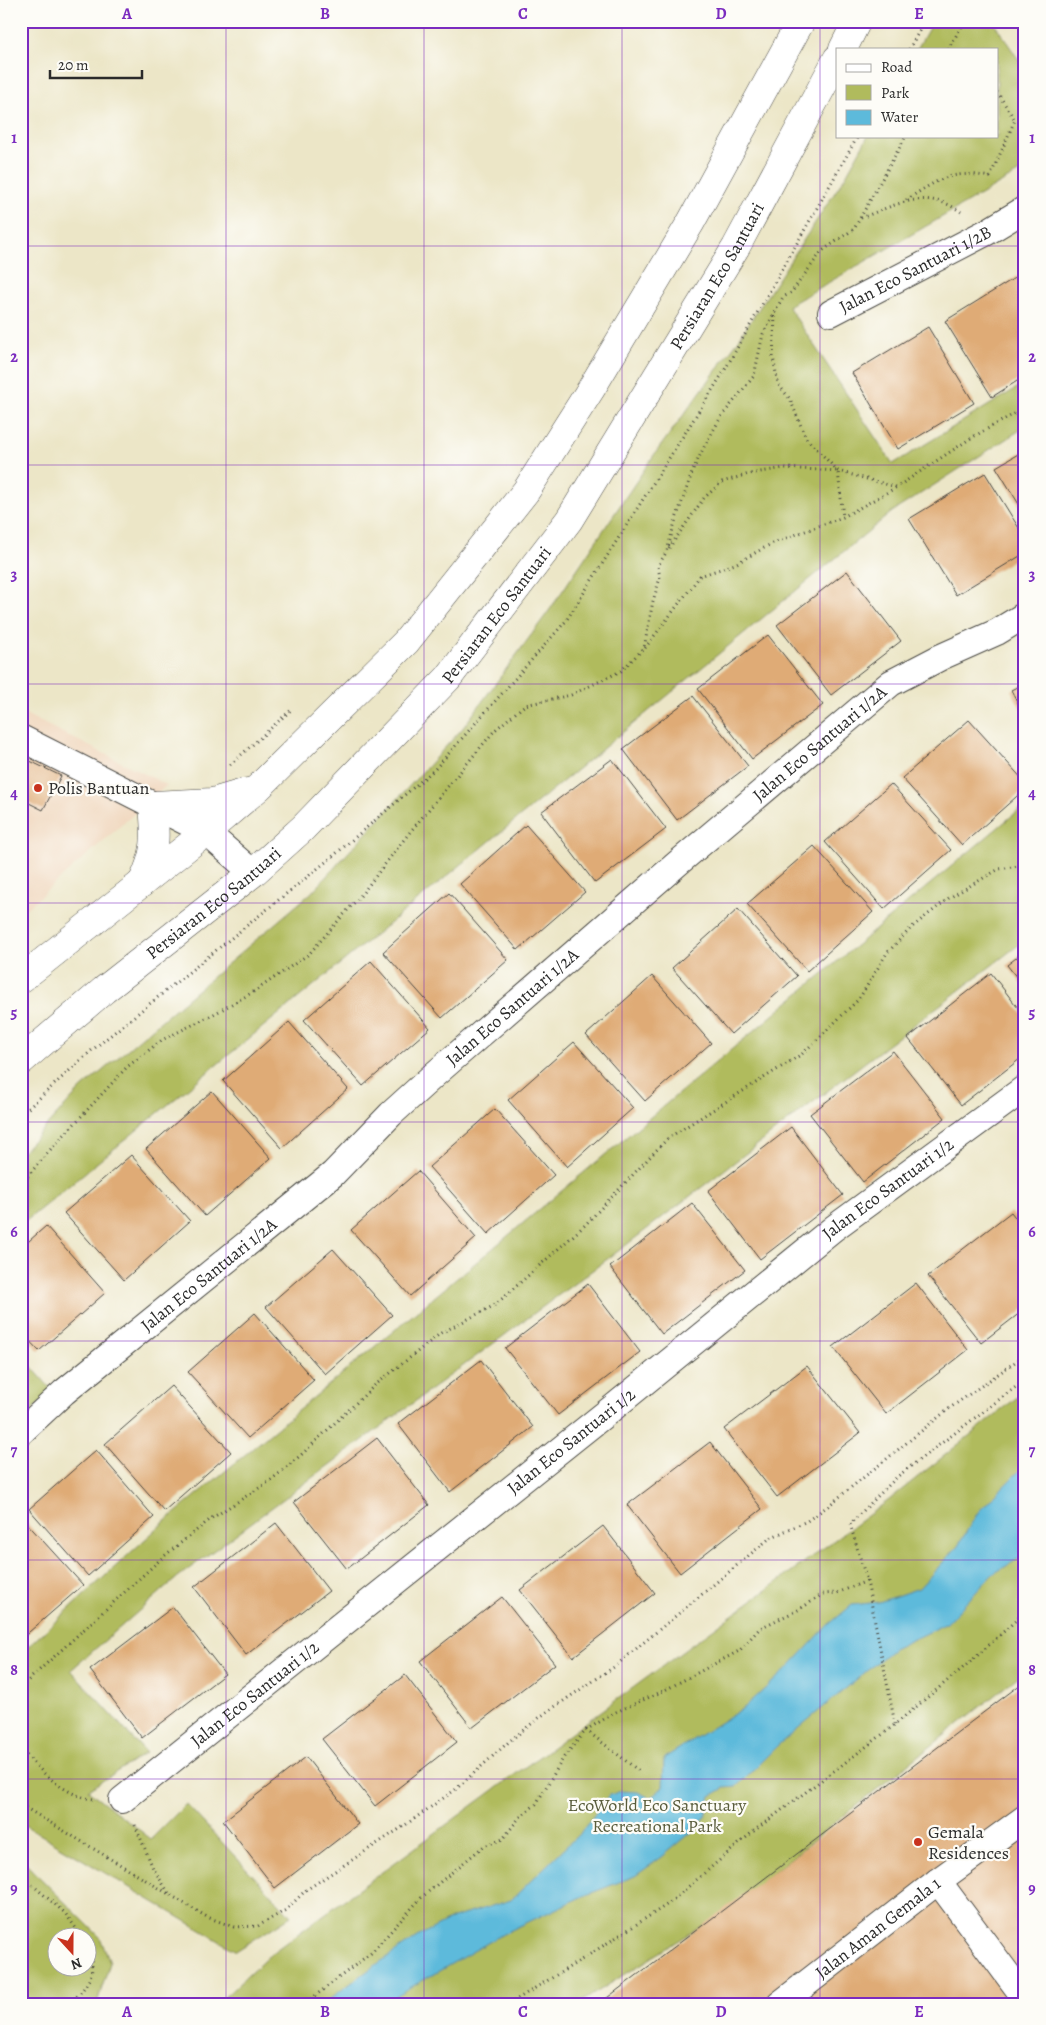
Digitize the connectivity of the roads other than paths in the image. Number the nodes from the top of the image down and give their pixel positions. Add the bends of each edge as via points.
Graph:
1 (801, 21) edge
2 (858, 21) edge
3 (844, 48) edge
4 (836, 61) edge
5 (1025, 209) edge
6 (831, 313) dead end
7 (1025, 615) edge
8 (21, 738) edge
9 (259, 787) junction
10 (153, 805) junction
11 (206, 832) junction
12 (253, 873) junction
13 (142, 883) junction
14 (21, 979) edge
15 (21, 1061) edge
16 (1025, 1088) edge
17 (21, 1432) edge
18 (122, 1800) road end
19 (1025, 1818) edge
20 (938, 1881) junction
21 (1025, 1998) edge
22 (780, 2004) edge

1 - 9 street via 692,222 526,491 406,642
2 - 3 street
4 - 12 street, Persiaran Eco Santuari via 736,247 569,520 448,678 303,828
5 - 6 street, Jalan Eco Santuari 1/2B
7 - 17 street, Jalan Eco Santuari 1/2A via 891,683 442,1068 391,1114 333,1174 72,1386
8 - 10 street
9 - 10 street via 213,802
9 - 11 street
10 - 11 street
10 - 13 street via 154,854
11 - 12 street
11 - 13 street
12 - 15 street, Persiaran Eco Santuari via 104,990
13 - 14 street
16 - 18 street, Jalan Eco Santuari 1/2 via 834,1228
19 - 20 street, Jalan Aman Gemala 1
20 - 21 street
20 - 22 street, Jalan Aman Gemala 1

